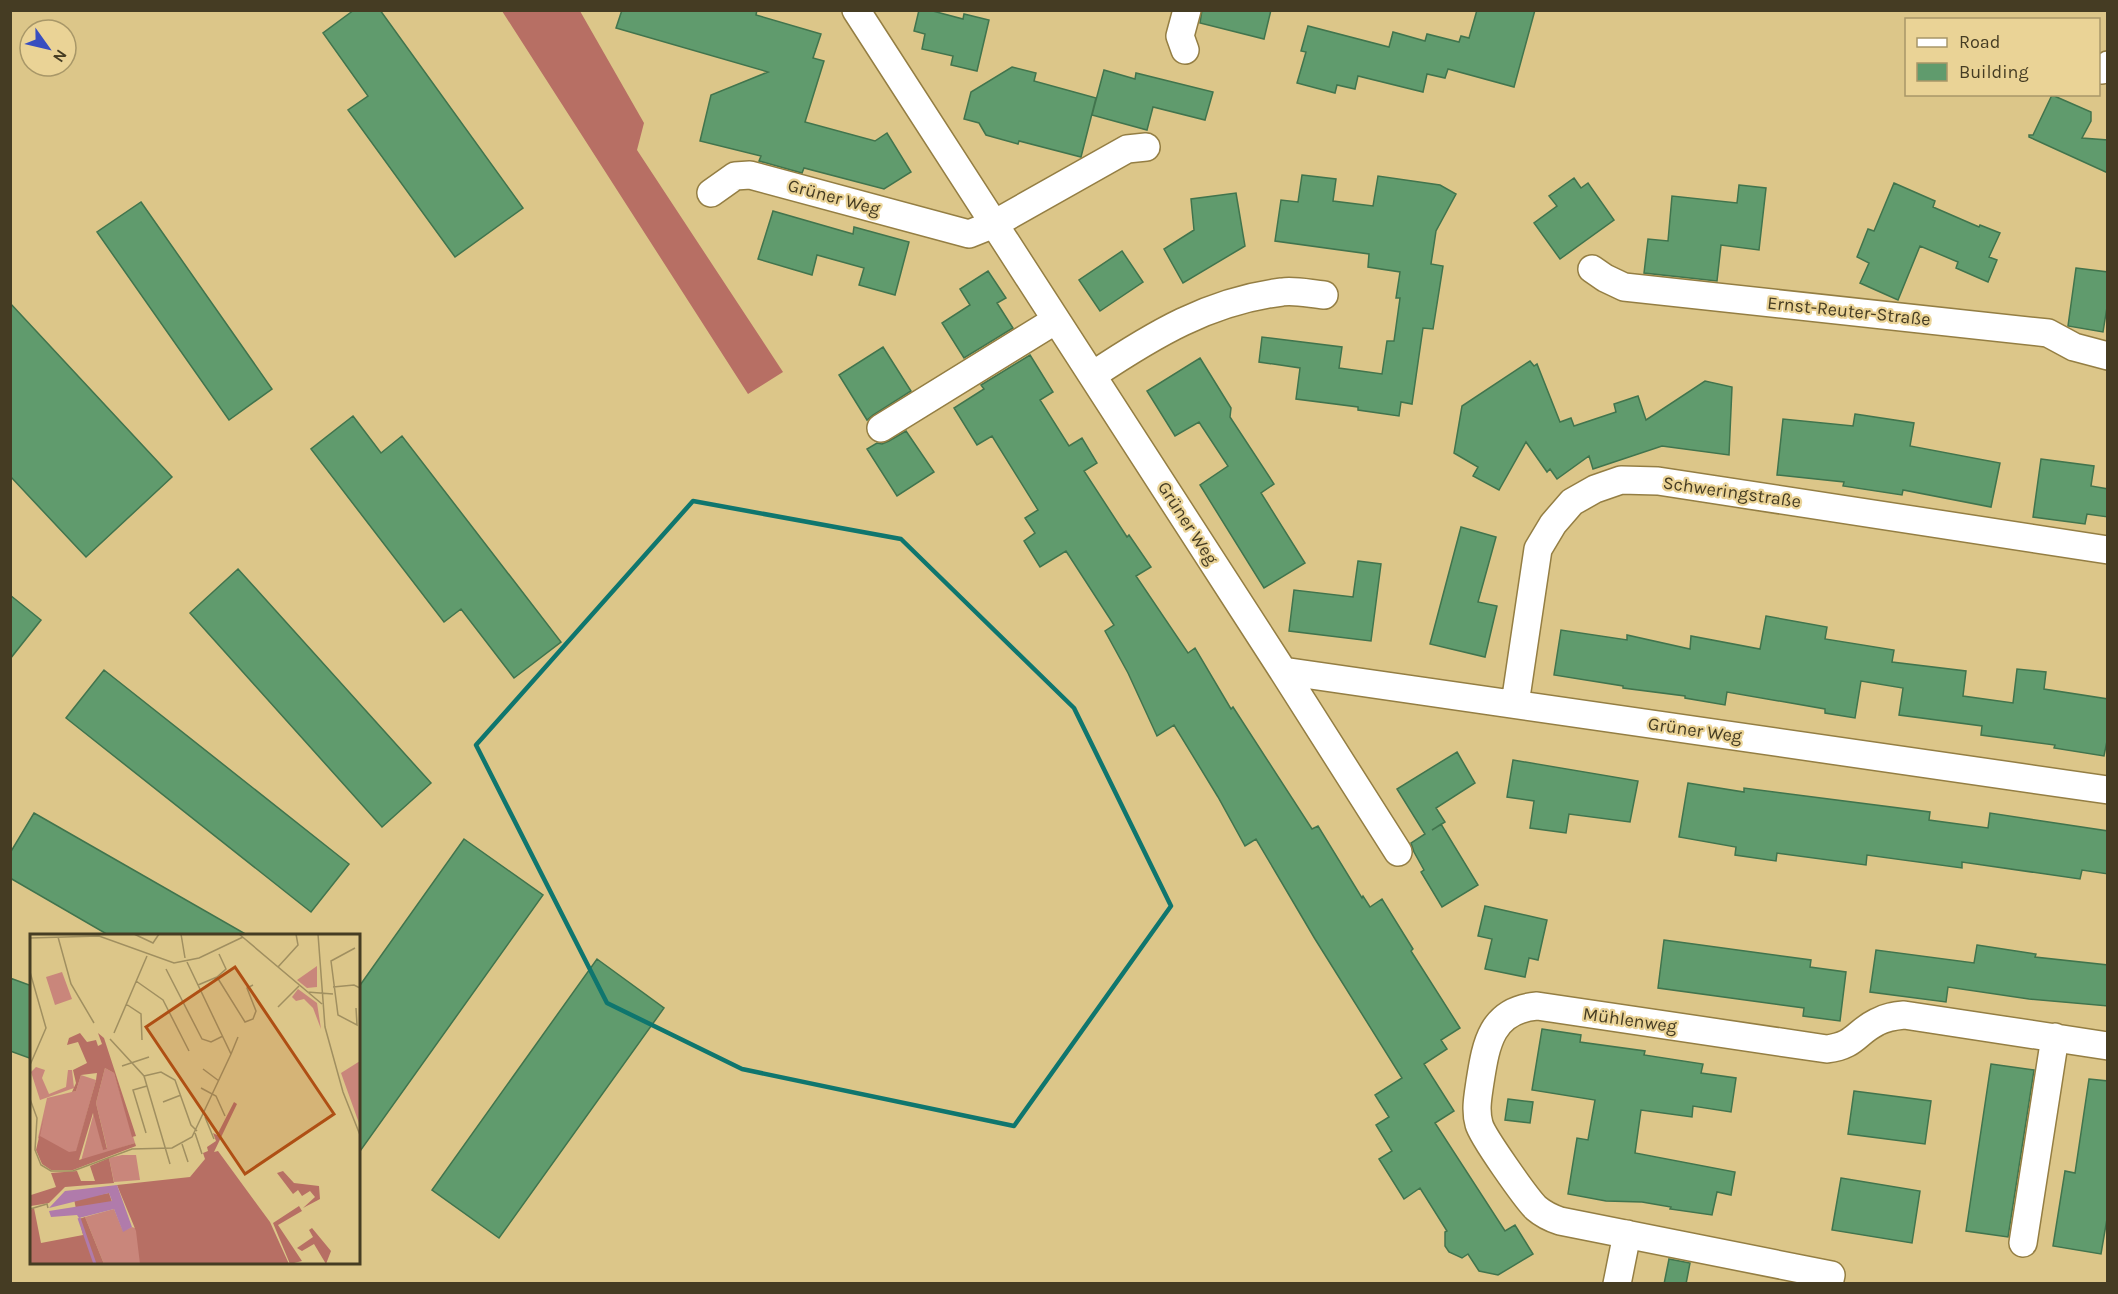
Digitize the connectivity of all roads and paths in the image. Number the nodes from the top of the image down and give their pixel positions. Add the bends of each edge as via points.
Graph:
1 (856, 10) edge
2 (1187, 10) edge
3 (1185, 50) dead end
4 (1146, 147) dead end
5 (711, 193) dead end
6 (994, 224) junction
7 (1592, 268) dead end
8 (1324, 295) dead end
9 (1056, 320) junction
10 (2108, 356) edge
11 (1093, 375) junction
12 (881, 428) dead end
13 (2108, 550) edge
14 (1283, 671) junction
15 (1515, 704) junction
16 (2108, 790) edge
17 (1398, 852) dead end
18 (2055, 1038) junction
19 (2108, 1046) edge
20 (1626, 1234) junction
21 (2023, 1243) dead end
22 (1617, 1284) edge
23 (1829, 1284) edge

1 - 6 street, Grüner Weg
2 - 3 street via 1180,36
4 - 6 street, Grüner Weg via 1127,149
5 - 6 street, Grüner Weg via 735,176 750,175 969,234
6 - 9 street, Grüner Weg
7 - 10 street, Ernst-Reuter-Straße via 1624,287 2048,333 2074,347
8 - 11 street via 1284,291 1216,308 1144,341
9 - 11 street, Grüner Weg
9 - 12 street
11 - 14 street, Grüner Weg
13 - 15 street, Schweringstraße via 1658,481 1621,480 1572,502 1538,549
14 - 15 street, Grüner Weg
14 - 17 street, Grüner Weg
15 - 16 street, Grüner Weg
18 - 19 street, Mühlenweg
18 - 20 street, Mühlenweg via 1904,1015 1881,1020 1847,1044 1827,1049 1537,1006 1511,1012 1491,1036 1485,1051 1477,1104 1479,1124 1486,1138 1534,1207 1545,1216
18 - 21 street
20 - 22 street
20 - 23 street, Mühlenweg via 1831,1275

